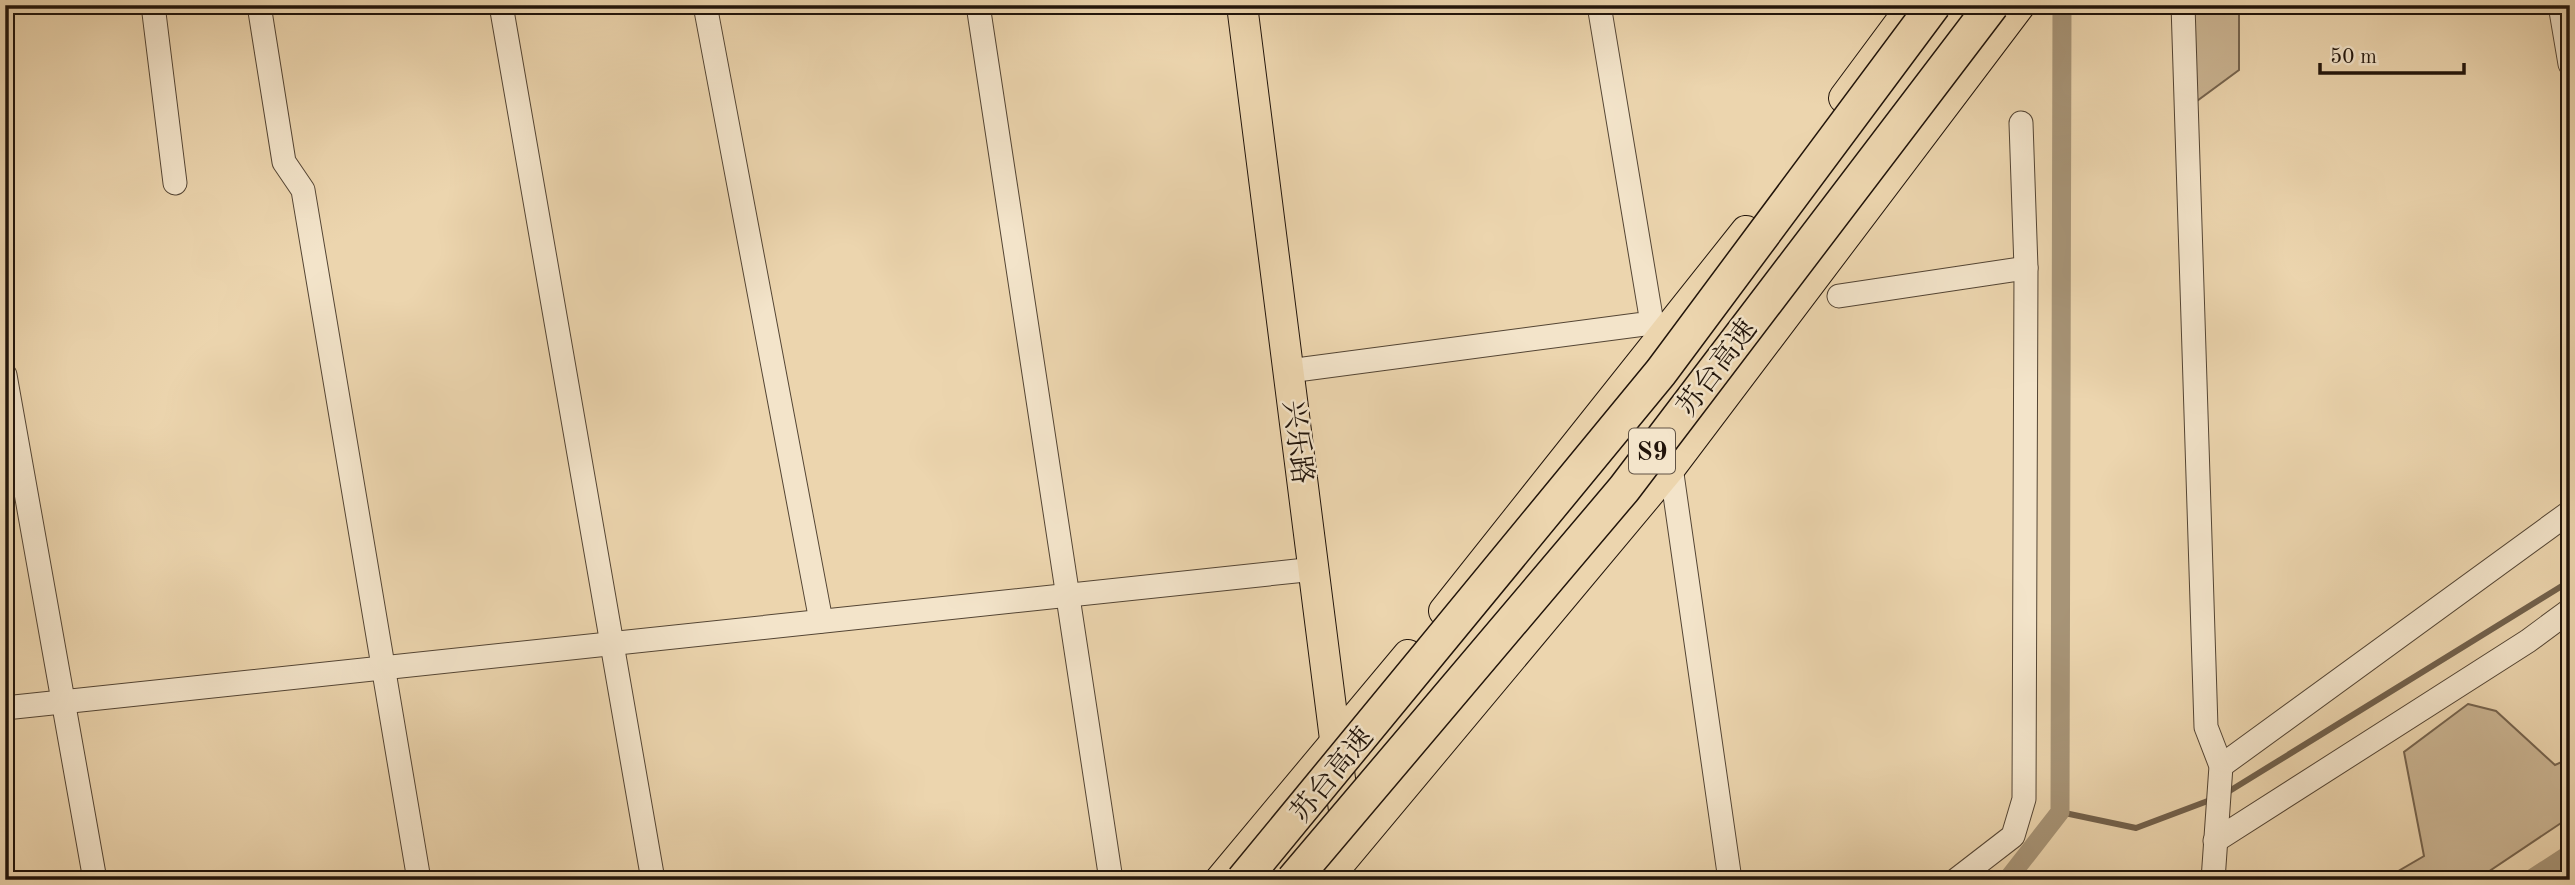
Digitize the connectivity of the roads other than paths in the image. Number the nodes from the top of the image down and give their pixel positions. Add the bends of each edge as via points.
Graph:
1 (153, 5) edge
2 (259, 5) edge
3 (501, 5) edge
4 (705, 5) edge
5 (978, 5) edge
6 (1242, 5) edge
7 (1599, 5) edge
8 (1913, 5) edge
9 (1934, 5) edge
10 (2183, 5) edge
11 (2560, 5) edge
12 (2010, 7) edge
13 (2570, 64) edge
14 (2021, 122) dead end
15 (175, 183) dead end
16 (2026, 268) junction
17 (1839, 296) dead end
18 (1289, 371) junction
19 (5, 375) edge
20 (1671, 467) junction
21 (2570, 512) edge
22 (1315, 569) junction
23 (1066, 595) junction
24 (2570, 610) edge
25 (821, 621) junction
26 (611, 643) junction
27 (383, 668) junction
28 (64, 701) junction
29 (5, 708) edge
30 (1336, 740) junction
31 (2220, 786) junction
32 (2215, 841) junction
33 (1351, 866) edge
34 (95, 880) edge
35 (419, 880) edge
36 (653, 880) edge
37 (1111, 880) edge
38 (1220, 880) edge
39 (1243, 880) edge
40 (1293, 880) edge
41 (1326, 880) edge
42 (1730, 880) edge
43 (1956, 880) edge
44 (2213, 880) edge

1 - 15 street
2 - 27 street via 284,162 303,190
3 - 26 street
4 - 25 street
5 - 23 street
6 - 18 main road, 兴乐路
7 - 18 street via 1652,323
8 - 30 main road via 1743,236
9 - 39 highway, 苏台高速 / S9, bridge via 1661,372
10 - 31 street via 2206,727
11 - 13 street
12 - 20 main road
12 - 40 highway, 苏台高速 / S9, bridge via 1623,489
14 - 16 street
16 - 17 street
16 - 43 street via 2024,799 2013,836
18 - 22 main road, 兴乐路
19 - 28 street
20 - 33 main road
20 - 42 street
21 - 31 street
22 - 23 street
22 - 30 main road, 兴乐路
23 - 25 street
23 - 37 street
24 - 32 street
25 - 26 street
26 - 27 street
26 - 36 street
27 - 28 street
27 - 35 street
28 - 29 street
28 - 34 street
30 - 33 main road, 兴乐路
30 - 38 main road
31 - 32 street
32 - 44 street
33 - 41 main road

